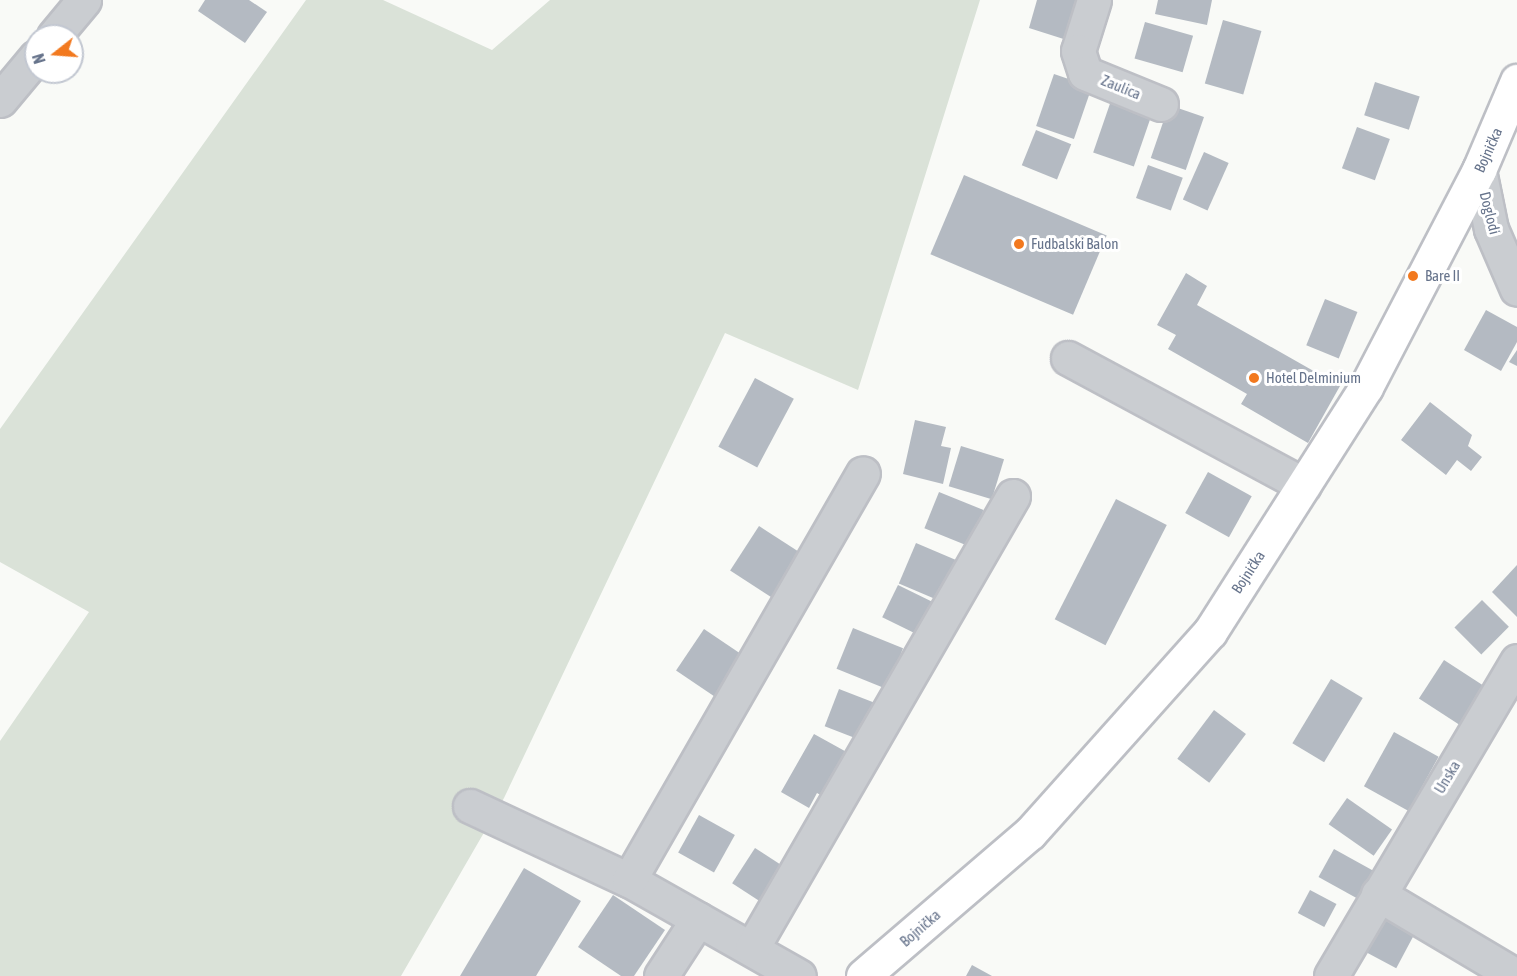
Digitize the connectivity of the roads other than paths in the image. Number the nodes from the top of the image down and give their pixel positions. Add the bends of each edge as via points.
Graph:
1 (84, 0) edge
2 (1094, 0) edge
3 (64, 24) edge
4 (24, 71) edge
5 (1517, 81) edge
6 (0, 100) edge
7 (1161, 104) dead end
8 (1479, 170) junction
9 (1517, 289) edge
10 (1068, 358) dead end
11 (863, 473) dead end
12 (1304, 485) junction
13 (1013, 496) dead end
14 (1517, 661) edge
15 (470, 806) dead end
16 (629, 880) junction
17 (1378, 894) junction
18 (698, 919) junction
19 (752, 948) junction
20 (661, 976) edge
21 (799, 976) edge
22 (863, 976) edge
23 (1331, 976) edge
24 (1516, 976) edge

1 - 3 street
2 - 7 street, Zaulica via 1078,51 1085,73
4 - 6 street
5 - 8 main road, Bojnička
8 - 9 street, Doglodi via 1491,229
8 - 12 main road, Bojnička via 1366,387
10 - 12 street
11 - 16 street
12 - 22 main road, Bojnička via 1210,632 1030,833
13 - 19 street
14 - 17 street, Unska
15 - 16 street
16 - 18 street
17 - 23 street, Unska
17 - 24 street
18 - 19 street
18 - 20 street
19 - 21 street

